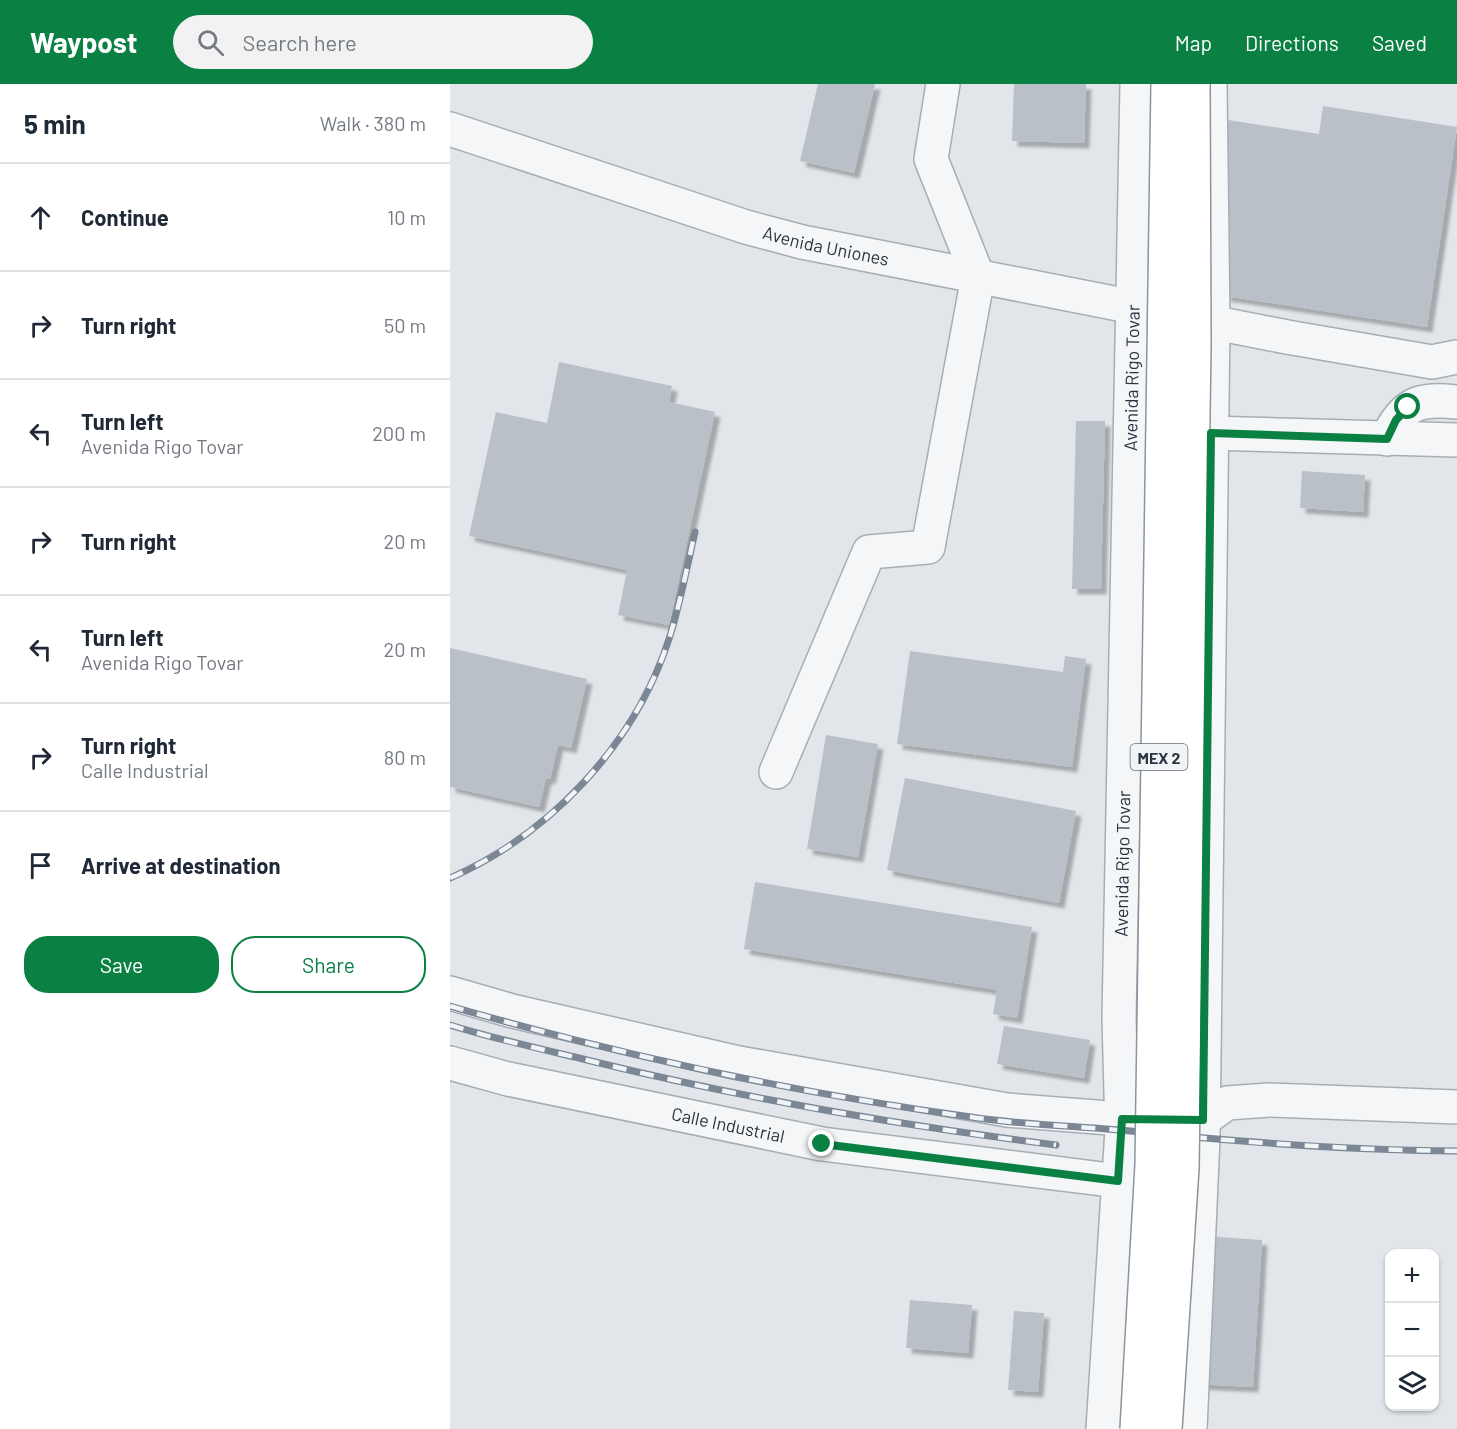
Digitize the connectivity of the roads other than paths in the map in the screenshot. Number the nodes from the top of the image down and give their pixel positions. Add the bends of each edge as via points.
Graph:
1 (943, 84) edge
2 (1137, 84) edge
3 (1168, 84) edge
4 (1193, 84) edge
5 (1210, 84) edge
6 (450, 129) edge
7 (1212, 243) junction
8 (1132, 252) junction
9 (978, 277) junction
10 (1131, 306) junction
11 (1213, 322) junction
12 (1457, 357) edge
13 (1457, 402) edge
14 (1211, 433) junction
15 (1387, 439) junction
16 (1457, 440) edge
17 (776, 772) dead end
18 (450, 993) edge
19 (1119, 1018) junction
20 (1204, 1019) junction
21 (450, 1063) edge
22 (1457, 1107) edge
23 (1122, 1119) junction
24 (1203, 1120) junction
25 (1118, 1181) junction
26 (1113, 1275) junction
27 (1196, 1314) junction
28 (1103, 1429) edge
29 (1137, 1429) edge
30 (1165, 1429) edge
31 (1190, 1429) edge

1 - 9 street via 931,159
2 - 8 street, Avenida Rigo Tovar
3 - 29 highway, Avenida Rigo Tovar / MEX 2, bridge via 1152,1165
4 - 30 highway, MEX 2, bridge via 1194,344 1182,1168
5 - 7 street
6 - 9 street, Avenida Uniones via 746,227
7 - 8 street via 1200,276 1177,286 1152,281 1141,274
7 - 11 street
8 - 10 street, Avenida Rigo Tovar
9 - 10 street, Avenida Uniones
9 - 17 street via 928,548 869,552
10 - 11 street, Avenida Uniones
10 - 19 street, Avenida Rigo Tovar
11 - 12 street, Avenida Uniones via 1432,362
11 - 14 street
13 - 15 street via 1422,402 1408,407
14 - 15 street
14 - 20 street
15 - 16 street
18 - 23 street via 739,1064 1007,1110
19 - 20 street via 1134,1056 1156,1068 1170,1068 1193,1058
19 - 23 street, Avenida Rigo Tovar
20 - 24 street
21 - 25 street, Calle Industrial via 508,1079 822,1144
22 - 24 street via 1269,1100 1227,1103
23 - 24 street
23 - 25 street, Avenida Rigo Tovar
24 - 27 street
25 - 26 street, Avenida Rigo Tovar
26 - 27 street via 1130,1261 1165,1258 1182,1266
26 - 28 street, Avenida Rigo Tovar
27 - 31 street

